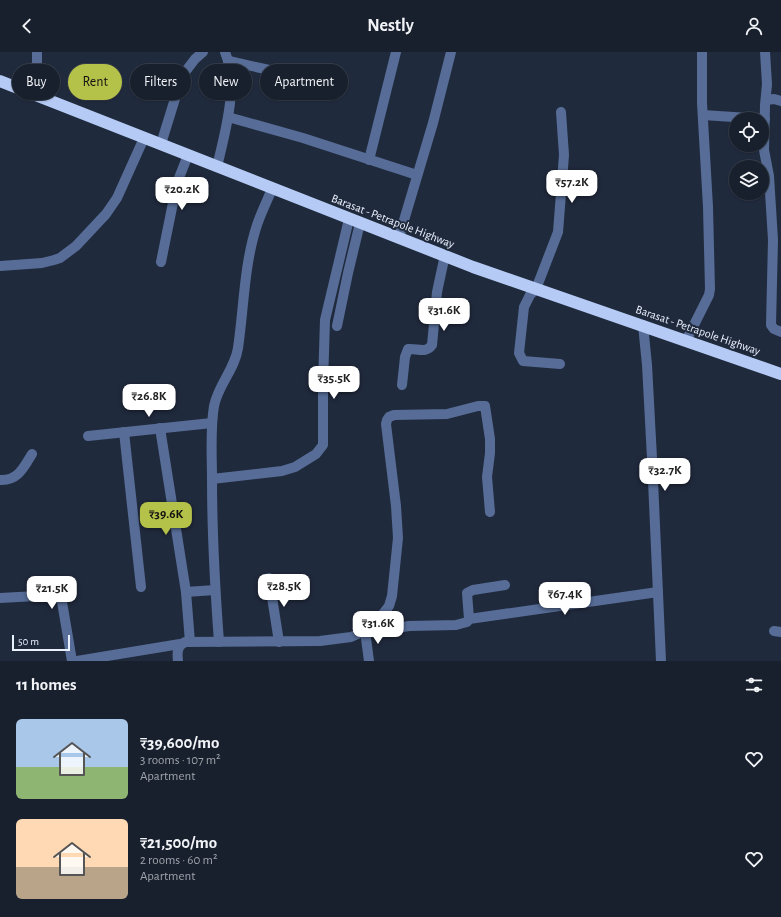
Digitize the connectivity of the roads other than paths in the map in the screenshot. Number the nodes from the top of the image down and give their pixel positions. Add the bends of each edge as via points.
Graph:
1 (37, 52) edge
2 (203, 52) edge
3 (396, 52) edge
4 (451, 52) edge
5 (702, 52) edge
6 (765, 52) edge
7 (227, 57) edge
8 (37, 64) edge
9 (260, 66) edge
10 (0, 81) edge
11 (12, 86) edge
12 (49, 100) edge
13 (766, 100) junction
14 (781, 101) edge
15 (561, 112) dead end
16 (765, 112) edge
17 (703, 116) junction
18 (228, 117) junction
19 (729, 117) edge
20 (144, 138) junction
21 (161, 144) junction
22 (764, 152) edge
23 (188, 155) junction
24 (369, 160) junction
25 (217, 167) junction
26 (417, 175) junction
27 (272, 189) junction
28 (355, 221) junction
29 (399, 237) junction
30 (445, 255) junction
31 (161, 262) dead end
32 (0, 266) edge
33 (536, 289) junction
34 (643, 325) junction
35 (338, 326) dead end
36 (781, 332) edge
37 (686, 341) junction
38 (560, 364) dead end
39 (781, 374) edge
40 (402, 385) dead end
41 (212, 423) junction
42 (160, 428) junction
43 (124, 432) junction
44 (88, 436) dead end
45 (32, 454) dead end
46 (212, 479) junction
47 (0, 480) edge
48 (490, 512) dead end
49 (269, 578) dead end
50 (505, 585) dead end
51 (141, 587) dead end
52 (215, 590) junction
53 (186, 592) junction
54 (658, 592) junction
55 (0, 598) edge
56 (469, 619) junction
57 (365, 632) junction
58 (219, 642) junction
59 (278, 642) junction
60 (185, 643) junction
61 (72, 661) edge
62 (77, 661) edge
63 (178, 661) edge
64 (369, 661) edge
65 (661, 661) edge

1 - 8 street
2 - 21 street via 194,59 182,76
3 - 24 street
4 - 26 street
5 - 17 street
6 - 13 street
7 - 9 street
7 - 18 street via 232,74
10 - 11 highway, Barasat - Petrapole Highway
12 - 20 highway, Barasat - Petrapole Highway
13 - 14 street
13 - 16 street
15 - 33 street via 564,154 559,226
17 - 19 street
17 - 37 street via 710,289
18 - 24 street
18 - 25 street
20 - 21 highway, Barasat - Petrapole Highway
20 - 32 street via 117,198 106,214 76,246 54,260
21 - 23 highway, Barasat - Petrapole Highway
22 - 36 street via 773,240 771,325
23 - 25 highway, Barasat - Petrapole Highway
23 - 31 street via 177,183
24 - 26 street
25 - 27 highway, Barasat - Petrapole Highway
26 - 29 street
27 - 28 highway, Barasat - Petrapole Highway
27 - 41 street via 257,225 249,259 238,350 233,365 217,392
28 - 29 highway, Barasat - Petrapole Highway
28 - 35 street
28 - 46 street via 325,320 323,445 316,454 295,467 282,471
29 - 30 highway, Barasat - Petrapole Highway
30 - 33 highway, Barasat - Petrapole Highway
30 - 40 street via 438,285 432,345 425,350 408,349
33 - 34 highway, Barasat - Petrapole Highway
33 - 38 street via 524,307 520,358 523,362 529,363
34 - 37 highway, Barasat - Petrapole Highway
34 - 54 street
37 - 39 highway, Barasat - Petrapole Highway
41 - 42 street
41 - 46 street
42 - 43 street
42 - 53 street
43 - 44 street
43 - 51 street
45 - 47 street via 15,477
46 - 52 street
48 - 57 street via 487,477 490,439 485,406 447,414 389,417 386,424 398,538 392,596 389,606
49 - 59 street
50 - 56 street via 469,591 466,596
52 - 53 street
52 - 58 street
53 - 60 street
54 - 56 street
54 - 65 street
55 - 61 street via 61,596
56 - 57 street via 467,622 456,624 409,626
57 - 59 street via 351,638
57 - 64 street
58 - 59 street
58 - 60 street
60 - 62 street
60 - 63 street via 177,654

